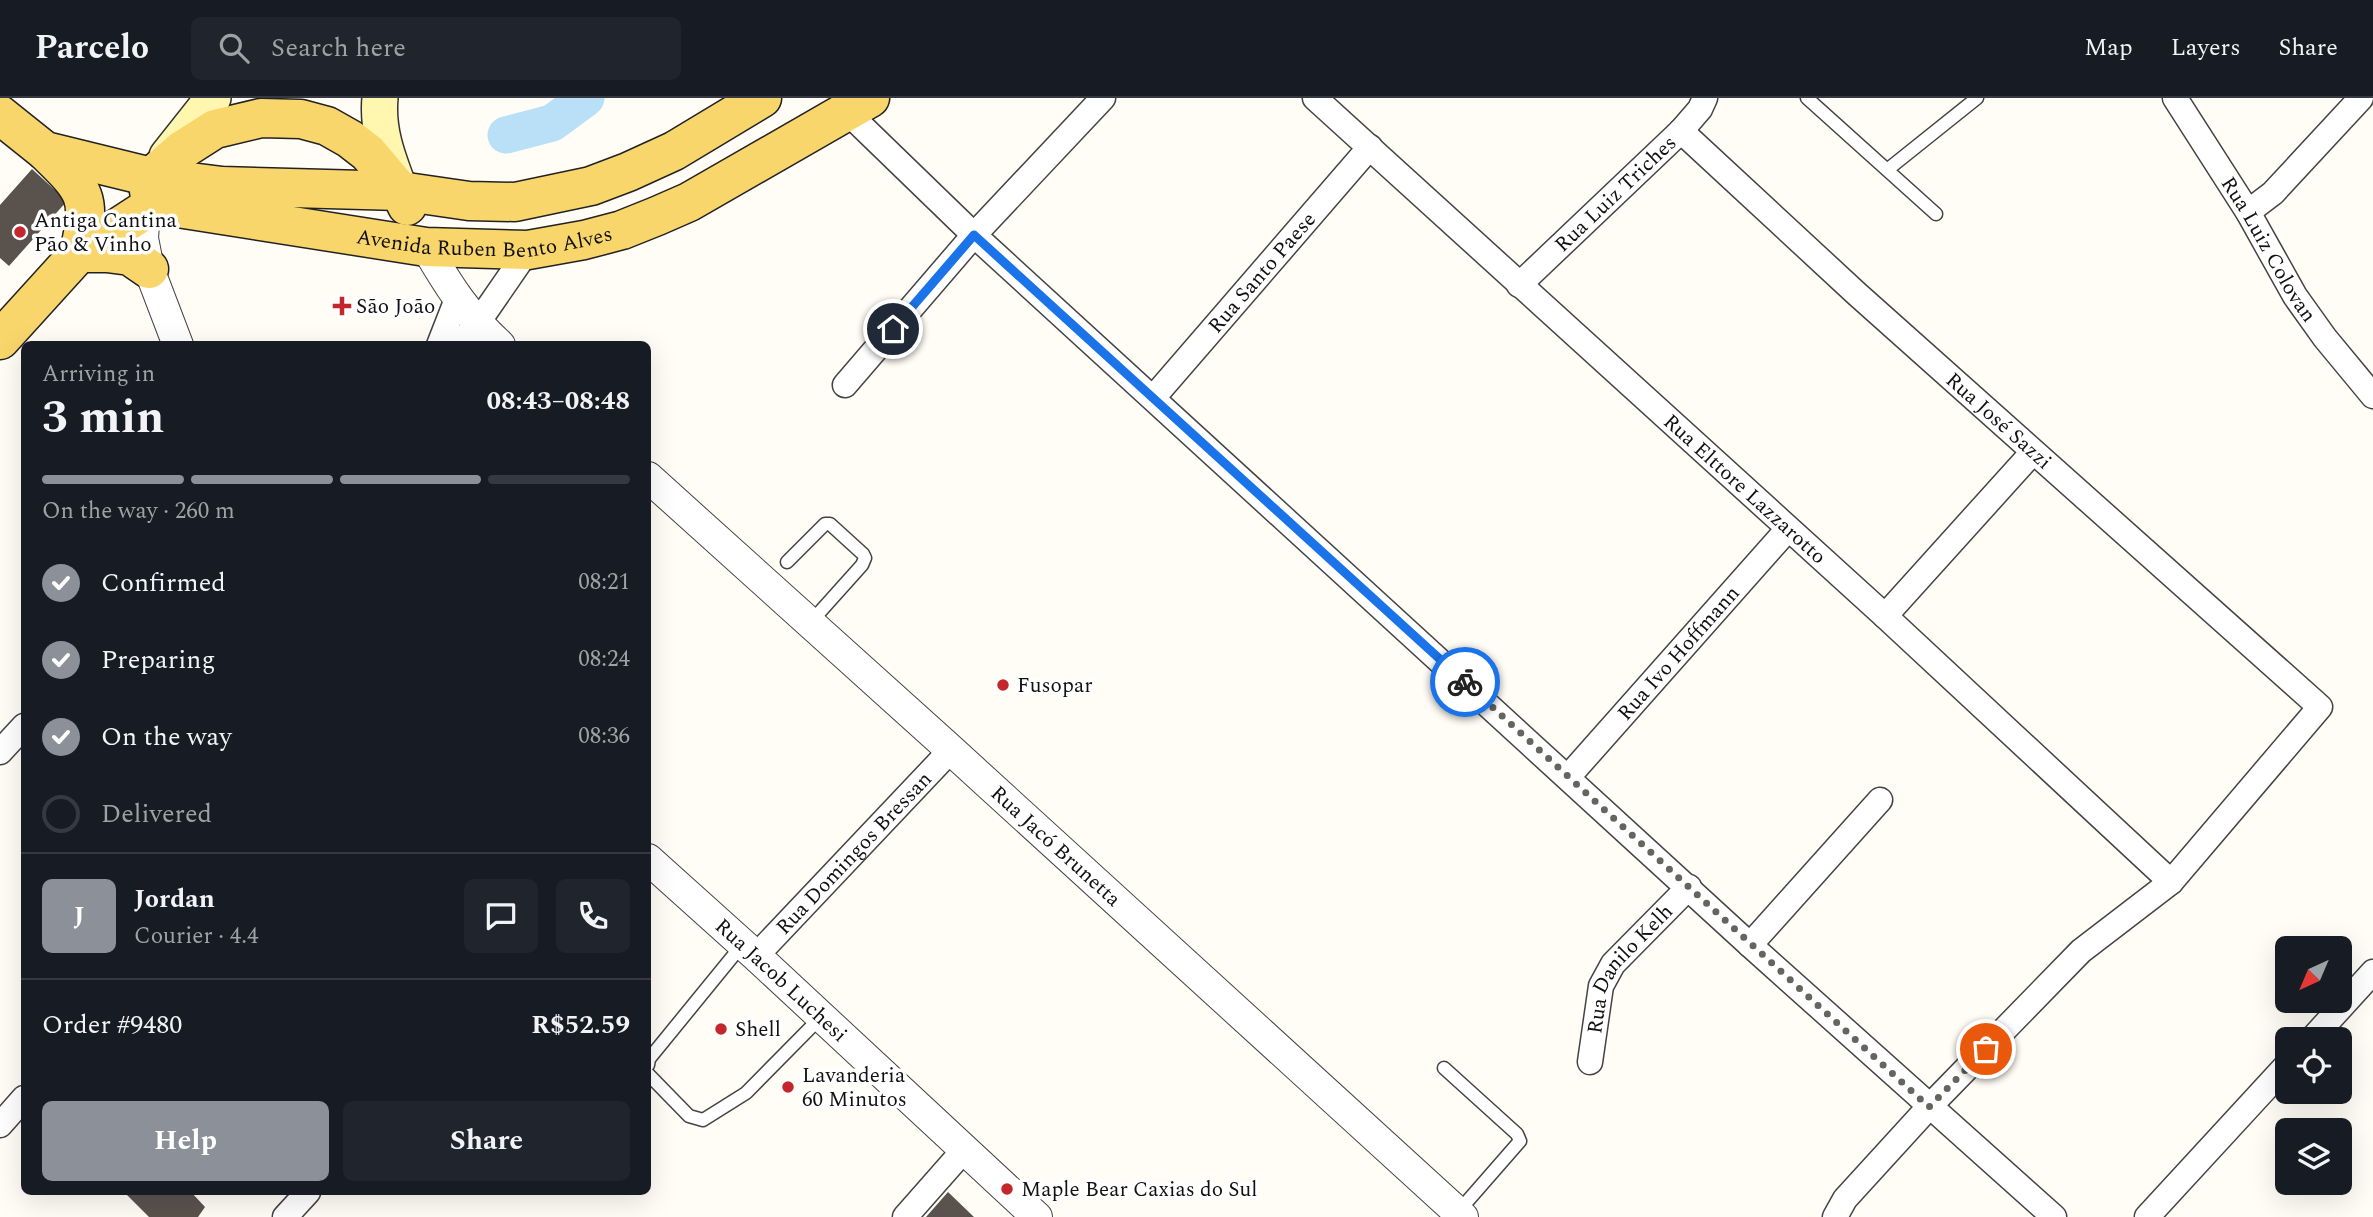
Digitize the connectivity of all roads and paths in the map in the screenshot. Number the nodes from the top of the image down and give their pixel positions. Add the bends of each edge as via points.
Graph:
1 (213, 98) edge
2 (313, 98) edge
3 (380, 98) edge
4 (762, 98) edge
5 (1103, 98) edge
6 (1315, 98) edge
7 (1705, 98) edge
8 (1807, 98) edge
9 (1977, 98) edge
10 (2175, 98) edge
11 (2361, 98) edge
12 (859, 105) edge
13 (0, 115) edge
14 (261, 118) junction
15 (1681, 131) junction
16 (1370, 147) junction
17 (45, 151) junction
18 (1887, 170) junction
19 (400, 191) junction
20 (148, 194) junction
21 (2248, 212) junction
22 (1936, 214) dead end
23 (974, 235) junction
24 (426, 247) junction
25 (528, 250) junction
26 (79, 253) junction
27 (149, 269) junction
28 (1519, 285) junction
29 (457, 299) junction
30 (467, 334) edge
31 (0, 340) edge
32 (176, 341) edge
33 (441, 341) edge
34 (488, 341) edge
35 (845, 385) dead end
36 (2373, 396) edge
37 (1153, 398) junction
38 (2033, 452) junction
39 (651, 480) edge
40 (1788, 529) junction
41 (787, 562) dead end
42 (1885, 616) junction
43 (810, 623) junction
44 (21, 729) edge
45 (951, 750) junction
46 (0, 752) edge
47 (1568, 777) junction
48 (1880, 800) dead end
49 (651, 862) edge
50 (2171, 882) junction
51 (1689, 887) junction
52 (1751, 945) junction
53 (749, 950) junction
54 (2373, 972) edge
55 (821, 1017) junction
56 (2323, 1027) edge
57 (651, 1057) edge
58 (1590, 1062) dead end
59 (1444, 1068) dead end
60 (651, 1077) edge
61 (2275, 1078) edge
62 (21, 1101) edge
63 (1929, 1107) junction
64 (0, 1125) edge
65 (964, 1150) junction
66 (305, 1195) edge
67 (1458, 1215) edge
68 (285, 1217) edge
69 (905, 1217) edge
70 (1037, 1217) edge
71 (1835, 1217) edge
72 (2054, 1217) edge
73 (2147, 1217) edge

1 - 20 main road
2 - 14 main road
3 - 19 main road via 383,145
4 - 19 main road, Avenida Ruben Bento Alves via 674,151 591,186 515,202
5 - 23 street
6 - 16 street, Rua Elttore Lazzarotto
7 - 15 street, Rua Luiz Triches
8 - 18 lane
9 - 18 lane
10 - 21 street, Rua Luiz Colovan
11 - 21 street via 2273,193
12 - 23 street
12 - 25 main road, Avenida Ruben Bento Alves via 689,202 622,230
13 - 17 main road, Avenida Ruben Bento Alves
14 - 19 main road via 301,119 327,126 368,153
14 - 20 main road via 215,129 182,150
15 - 28 street, Rua Luiz Triches
15 - 38 street, Rua José Sazzi
16 - 28 street, Rua Elttore Lazzarotto
16 - 37 street, Rua Santo Paese
17 - 20 main road, Avenida Ruben Bento Alves
17 - 26 main road via 82,192 87,218
18 - 22 lane
19 - 20 main road, Avenida Ruben Bento Alves via 222,186
19 - 24 main road
20 - 24 main road, Avenida Ruben Bento Alves via 178,208
20 - 26 main road
20 - 27 street via 143,238
21 - 36 street, Rua Luiz Colovan via 2295,296
23 - 35 street
23 - 37 street
24 - 25 main road, Avenida Ruben Bento Alves
24 - 29 street
25 - 30 street
26 - 27 main road via 130,256
26 - 31 main road
27 - 32 street
28 - 40 street, Rua Elttore Lazzarotto
29 - 30 street
29 - 33 street
30 - 34 street
37 - 47 street
38 - 42 street
38 - 50 street, Rua José Sazzi via 2320,707
39 - 43 street, Rua Jacó Brunetta
40 - 42 street, Rua Elttore Lazzarotto
40 - 47 street, Rua Ivo Hoffmann
41 - 43 lane via 825,524 865,558
42 - 50 street, Rua Elttore Lazzarotto
43 - 45 street, Rua Jacó Brunetta
44 - 46 street
45 - 53 street, Rua Domingos Bressan
45 - 67 street, Rua Jacó Brunetta
47 - 51 street
48 - 52 street
49 - 53 street, Rua Jacob Luchesi
50 - 63 street via 2081,951
51 - 52 street
51 - 58 street, Rua Danilo Kelh via 1613,964 1601,986
52 - 63 street
53 - 55 street, Rua Jacob Luchesi
53 - 57 lane
54 - 56 street
55 - 60 lane via 746,1093 703,1120 688,1116
55 - 65 street, Rua Jacob Luchesi
59 - 67 lane via 1520,1141
61 - 73 street
62 - 64 street
63 - 71 street via 1845,1199
63 - 72 street
65 - 69 street
65 - 70 street, Rua Jacob Luchesi
66 - 68 street

